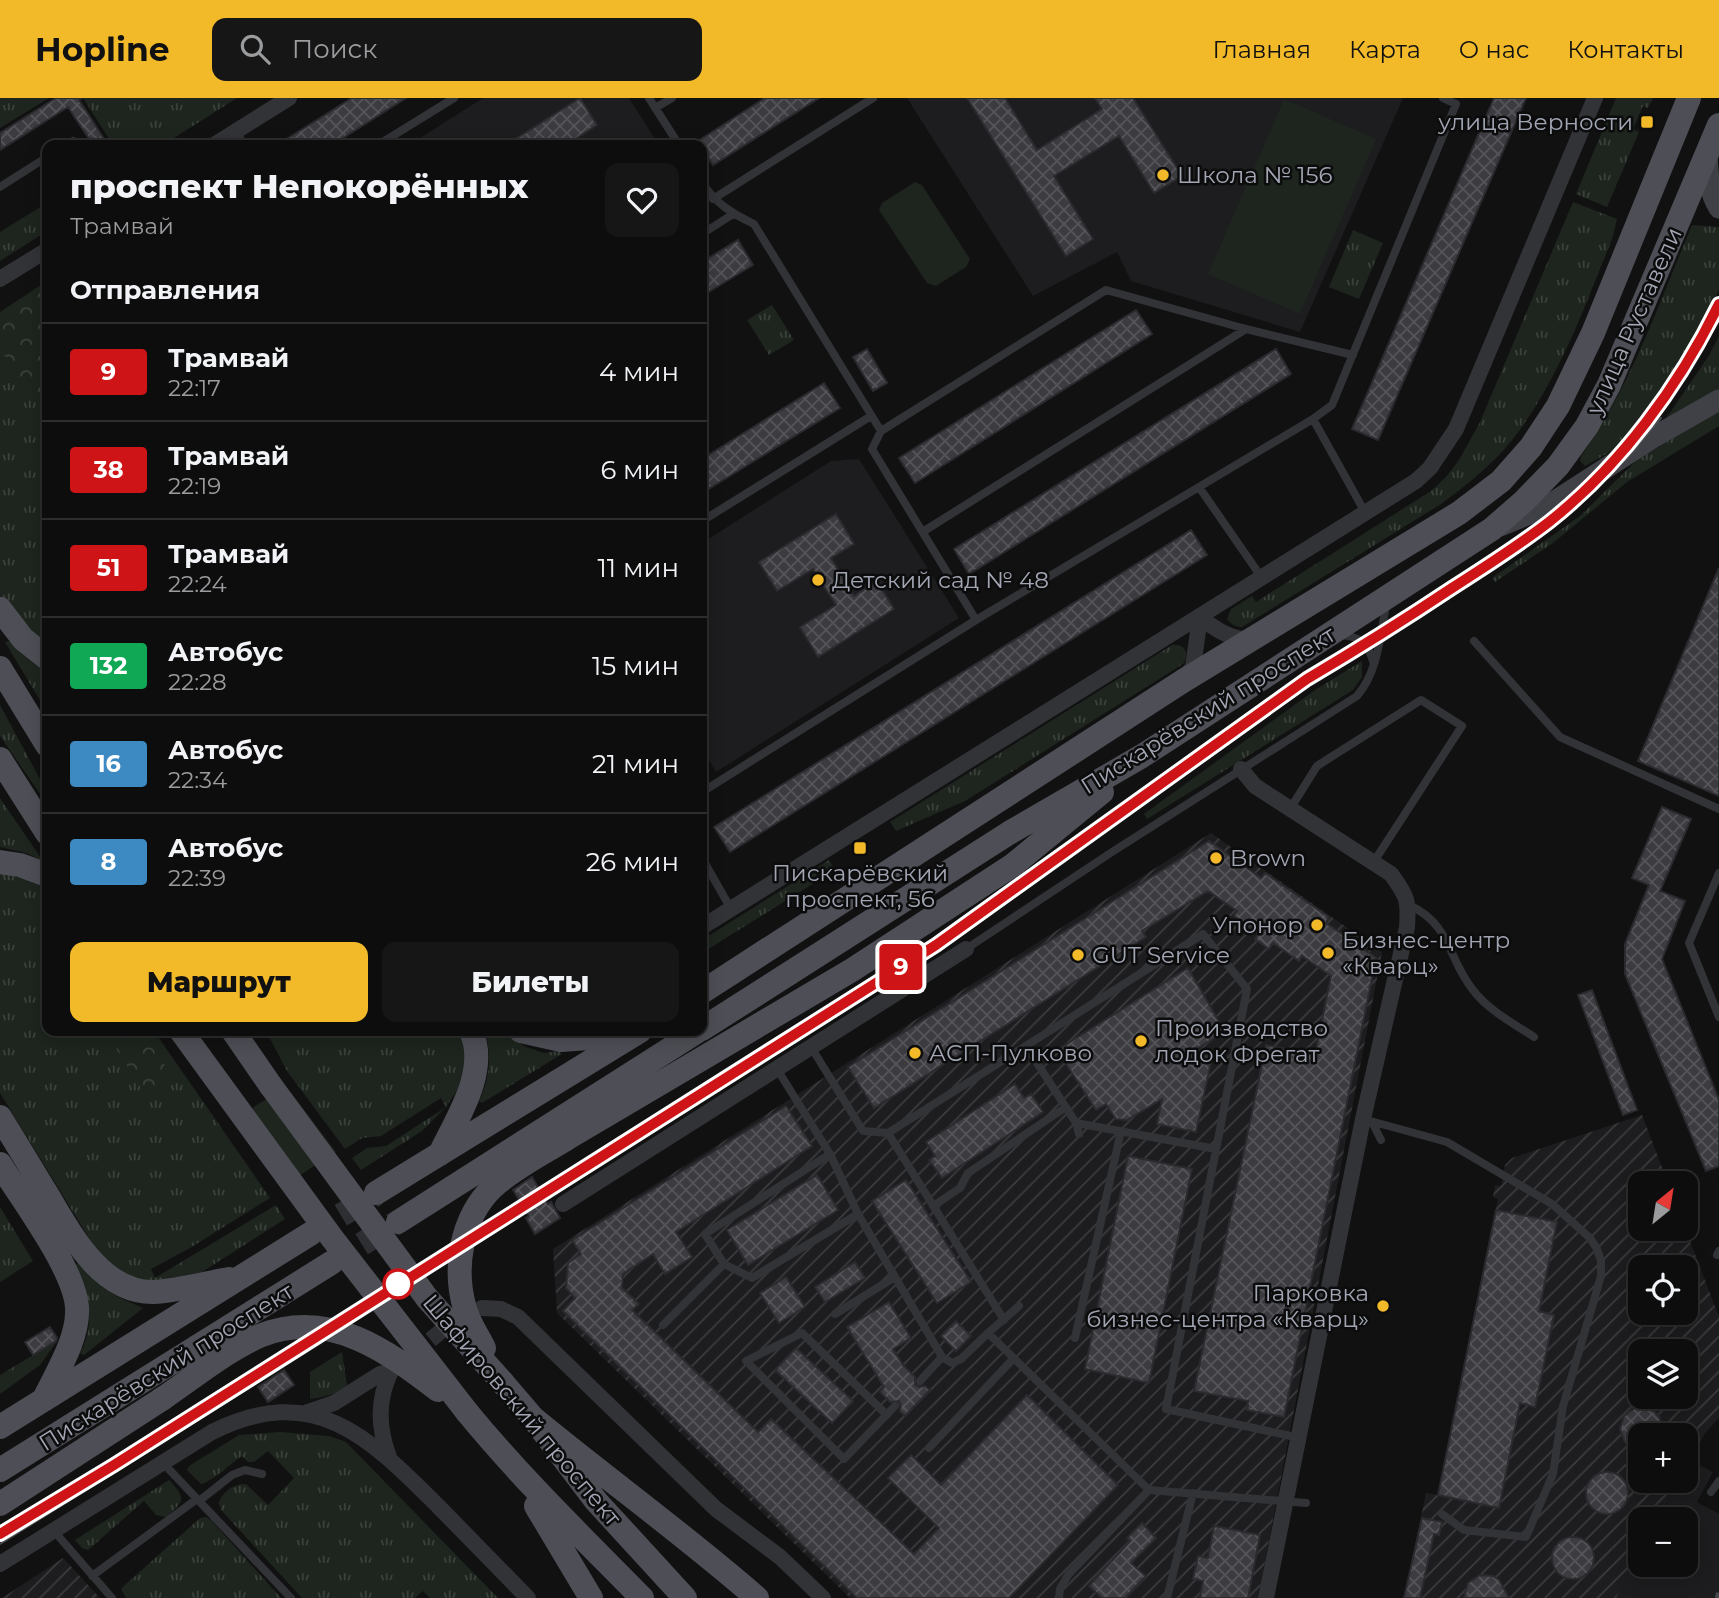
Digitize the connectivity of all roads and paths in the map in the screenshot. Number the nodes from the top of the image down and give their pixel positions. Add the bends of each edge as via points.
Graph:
1 (289, 98) edge
2 (454, 98) edge
3 (649, 98) edge
4 (672, 98) edge
5 (873, 98) edge
6 (1443, 98) edge
7 (1595, 98) edge
8 (1689, 98) edge
9 (1457, 101) edge
10 (655, 108) junction
11 (1719, 125) edge
12 (240, 139) edge
13 (386, 140) edge
14 (676, 140) edge
15 (1707, 153) junction
16 (42, 160) edge
17 (0, 187) edge
18 (707, 190) edge
19 (713, 199) junction
20 (1719, 208) edge
21 (733, 214) junction
22 (707, 231) edge
23 (42, 253) edge
24 (0, 279) edge
25 (1247, 329) junction
26 (1353, 355) junction
27 (1719, 400) edge
28 (871, 416) junction
29 (1313, 419) junction
30 (881, 432) junction
31 (1501, 481) joint
32 (1199, 487) junction
33 (1366, 514) junction
34 (707, 518) edge
35 (1492, 530) junction
36 (924, 531) junction
37 (1262, 578) junction
38 (1388, 596) junction
39 (0, 609) edge
40 (1200, 618) junction
41 (976, 620) junction
42 (1328, 634) junction
43 (1250, 640) junction
44 (1474, 641) dead end
45 (42, 655) edge
46 (1373, 661) junction
47 (0, 668) edge
48 (1183, 681) junction
49 (42, 737) edge
50 (1143, 756) junction
51 (0, 759) edge
52 (1241, 769) junction
53 (707, 789) edge
54 (1290, 809) junction
55 (1719, 809) edge
56 (42, 825) edge
57 (0, 862) edge
58 (1373, 863) junction
59 (707, 867) edge
60 (42, 873) edge
61 (1719, 873) edge
62 (1409, 905) junction
63 (730, 909) junction
64 (707, 924) edge
65 (966, 949) joint
66 (707, 989) edge
67 (1719, 1017) edge
68 (707, 1026) edge
69 (184, 1036) edge
70 (236, 1036) edge
71 (473, 1036) edge
72 (543, 1036) edge
73 (604, 1036) edge
74 (632, 1036) edge
75 (691, 1036) edge
76 (1534, 1037) dead end
77 (1026, 1046) junction
78 (811, 1047) junction
79 (777, 1069) junction
80 (1066, 1107) junction
81 (0, 1117) edge
82 (1368, 1121) junction
83 (1076, 1122) junction
84 (1121, 1131) junction
85 (888, 1133) junction
86 (1079, 1134) dead end
87 (1381, 1140) dead end
88 (1216, 1149) junction
89 (440, 1154) junction
90 (830, 1154) junction
91 (0, 1164) edge
92 (376, 1193) tunnel mouth
93 (563, 1204) dead end
94 (933, 1206) junction
95 (858, 1214) junction
96 (398, 1222) tunnel mouth
97 (321, 1236) junction
98 (331, 1263) tunnel mouth
99 (724, 1264) junction
100 (240, 1277) junction
101 (895, 1277) junction
102 (1019, 1306) dead end
103 (482, 1308) dead end
104 (835, 1314) dead end
105 (1004, 1320) junction
106 (663, 1325) dead end
107 (988, 1333) junction
108 (1075, 1338) dead end
109 (942, 1357) junction
110 (1013, 1359) junction
111 (920, 1381) dead end
112 (503, 1383) junction
113 (44, 1399) junction
114 (895, 1406) dead end
115 (467, 1412) junction
116 (303, 1414) junction
117 (887, 1415) junction
118 (533, 1418) junction
119 (0, 1427) edge
120 (1300, 1438) junction
121 (929, 1448) dead end
122 (501, 1453) junction
123 (389, 1457) junction
124 (163, 1462) junction
125 (0, 1470) edge
126 (262, 1474) dead end
127 (1719, 1481) edge
128 (1149, 1490) junction
129 (1712, 1492) dead end
130 (1193, 1493) junction
131 (198, 1500) junction
132 (1287, 1500) junction
133 (1306, 1503) dead end
134 (0, 1504) edge
135 (1443, 1514) dead end
136 (54, 1531) junction
137 (0, 1564) edge
138 (92, 1576) junction
139 (112, 1598) edge
140 (291, 1598) edge
141 (527, 1598) edge
142 (591, 1598) edge
143 (642, 1598) edge
144 (685, 1598) edge
145 (757, 1598) edge
146 (823, 1598) edge
147 (1059, 1598) edge
148 (1167, 1598) edge
149 (1266, 1598) edge

1 - 12 street
2 - 13 lane
3 - 10 lane
4 - 10 lane
5 - 19 lane
6 - 9 lane
7 - 33 street via 1456,429 1430,468
8 - 31 main road, улица Руставели via 1593,333 1558,406
9 - 26 lane
10 - 14 lane
11 - 15 main road, улица Руставели
15 - 20 main road via 1712,197
15 - 35 main road, улица Руставели via 1587,426 1558,466
16 - 17 lane
18 - 19 lane
19 - 21 lane
21 - 22 lane
21 - 28 lane via 754,224
23 - 24 street
25 - 26 lane
25 - 30 lane via 1105,290
25 - 36 lane
26 - 29 lane via 1332,405
27 - 35 main road, Пискарёвский проспект via 1544,508
28 - 30 lane
28 - 34 lane
29 - 32 lane
29 - 33 lane
30 - 36 lane via 872,449
31 - 43 main road, Пискарёвский проспект via 1459,513
32 - 37 lane
32 - 41 lane
33 - 37 street
35 - 38 main road, Пискарёвский проспект
36 - 41 lane
37 - 40 street
38 - 42 main road, Пискарёвский проспект
38 - 46 lane
39 - 45 main road
40 - 43 street via 1234,639
40 - 48 street via 1193,667
40 - 63 street
41 - 53 lane
42 - 46 lane via 1359,639
42 - 50 main road, Пискарёвский проспект
43 - 48 main road, Пискарёвский проспект
44 - 55 lane via 1560,737
46 - 52 lane via 1366,686 1357,696
47 - 49 main road
48 - 66 main road, Пискарёвский проспект
50 - 68 main road, Пискарёвский проспект via 1009,833
50 - 112 main road, bridge via 1013,865 852,970 493,1187 467,1226 460,1262 466,1312
51 - 56 main road
52 - 54 street via 1255,786
52 - 65 lane
54 - 58 street
54 - 58 lane via 1317,766 1421,699 1462,726
57 - 60 main road
58 - 62 street via 1391,874
59 - 63 lane
61 - 67 lane via 1689,943
62 - 76 lane via 1440,927 1475,993
62 - 82 street
63 - 64 street
65 - 78 street
69 - 97 main road, Шафировский проспект, bridge
70 - 112 main road, Шафировский проспект, bridge via 427,1298
71 - 89 main road via 477,1066
72 - 73 main road via 561,1040
74 - 89 main road
75 - 96 main road, Пискарёвский проспект
77 - 80 lane
77 - 85 lane
77 - 88 lane via 1203,934 1247,989
78 - 79 street
78 - 85 lane via 863,1131
79 - 90 lane
79 - 93 street
80 - 83 lane
80 - 94 lane via 968,1173 960,1188
81 - 100 main road via 79,1246 120,1282 154,1292
82 - 87 lane
82 - 120 street
82 - 135 lane via 1447,1142 1552,1204 1590,1238 1601,1261 1601,1276 1563,1406 1553,1474 1526,1538 1464,1530
83 - 84 lane
83 - 86 lane
84 - 88 lane
84 - 108 lane
85 - 94 lane
88 - 120 lane via 1166,1409
89 - 92 main road
90 - 95 lane
90 - 99 lane via 705,1234
91 - 113 main road via 59,1258 72,1283 77,1309 72,1336
94 - 105 lane
95 - 99 lane via 752,1278
95 - 101 lane
97 - 100 main road, Пискарёвский проспект
97 - 115 main road, Шафировский проспект, bridge
98 - 125 main road, Пискарёвский проспект
99 - 106 lane
100 - 113 main road, Пискарёвский проспект
101 - 104 lane
101 - 109 lane
102 - 105 lane
103 - 146 street via 501,1309 518,1317 716,1509 780,1557
105 - 107 lane
107 - 109 lane via 961,1359 952,1363
107 - 110 lane
109 - 111 lane
110 - 121 lane
110 - 128 lane
112 - 118 main road, Шафировский проспект
113 - 119 main road, Пискарёвский проспект
114 - 117 lane
115 - 122 main road, Шафировский проспект
115 - 134 main road, bridge via 404,1363 353,1335 309,1328 276,1331 244,1344
116 - 123 street via 327,1418
116 - 123 street via 334,1404 391,1371 380,1406
116 - 124 street via 267,1413 235,1420
117 - 117 lane via 844,1459 746,1361 802,1332
118 - 144 main road, Шафировский проспект via 596,1501
118 - 145 main road
120 - 132 street
122 - 142 main road
122 - 143 main road, Шафировский проспект
123 - 141 street
124 - 131 lane
124 - 136 street
126 - 131 lane via 245,1470 232,1475
127 - 129 lane
128 - 130 lane
128 - 147 lane via 1068,1574
130 - 132 lane
130 - 148 lane
131 - 138 lane
131 - 140 lane
132 - 133 lane
132 - 149 street
136 - 137 street
136 - 138 lane
138 - 139 lane

